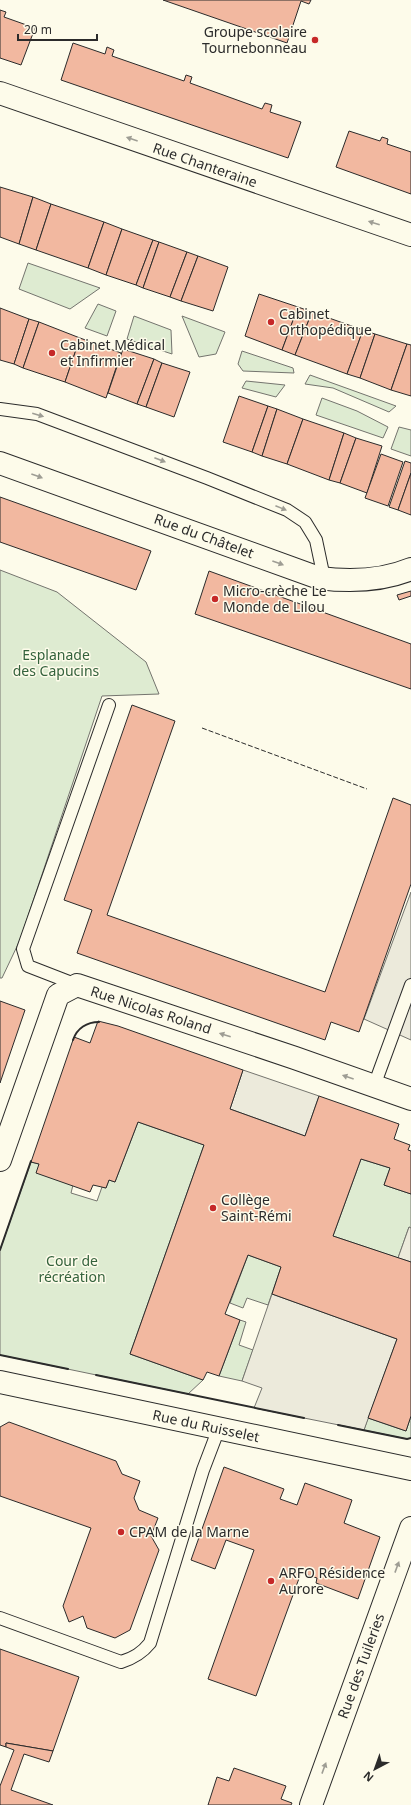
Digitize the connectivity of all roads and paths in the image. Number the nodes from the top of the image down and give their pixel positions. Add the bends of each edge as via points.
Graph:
1 (0, 93) edge
2 (411, 235) edge
3 (0, 409) edge
4 (0, 463) edge
5 (411, 569) edge
6 (324, 578) junction
7 (109, 705) dead end
8 (77, 986) junction
9 (411, 986) edge
10 (374, 1086) junction
11 (411, 1099) edge
12 (0, 1160) edge
13 (0, 1382) edge
14 (219, 1428) junction
15 (411, 1469) edge
16 (411, 1528) edge
17 (0, 1618) edge
18 (311, 1805) edge

2 -> 1 street, Rue Chanteraine
3 -> 6 lane via 37,414 287,510 305,522 316,540
4 -> 6 street, Rue du Châtelet
5 - 6 street, Rue du Châtelet via 365,580
7 - 8 lane via 23,949 28,966
10 -> 8 street, Rue Nicolas Roland
8 - 12 street, Rue Nicolas Roland via 58,995
9 - 10 lane
10 - 11 street, Rue Nicolas Roland
13 - 14 street, Rue du Ruisselet
14 - 15 street, Rue du Ruisselet
14 - 17 lane via 203,1470 150,1643 143,1652 121,1662
18 -> 16 street, Rue des Tuileries

